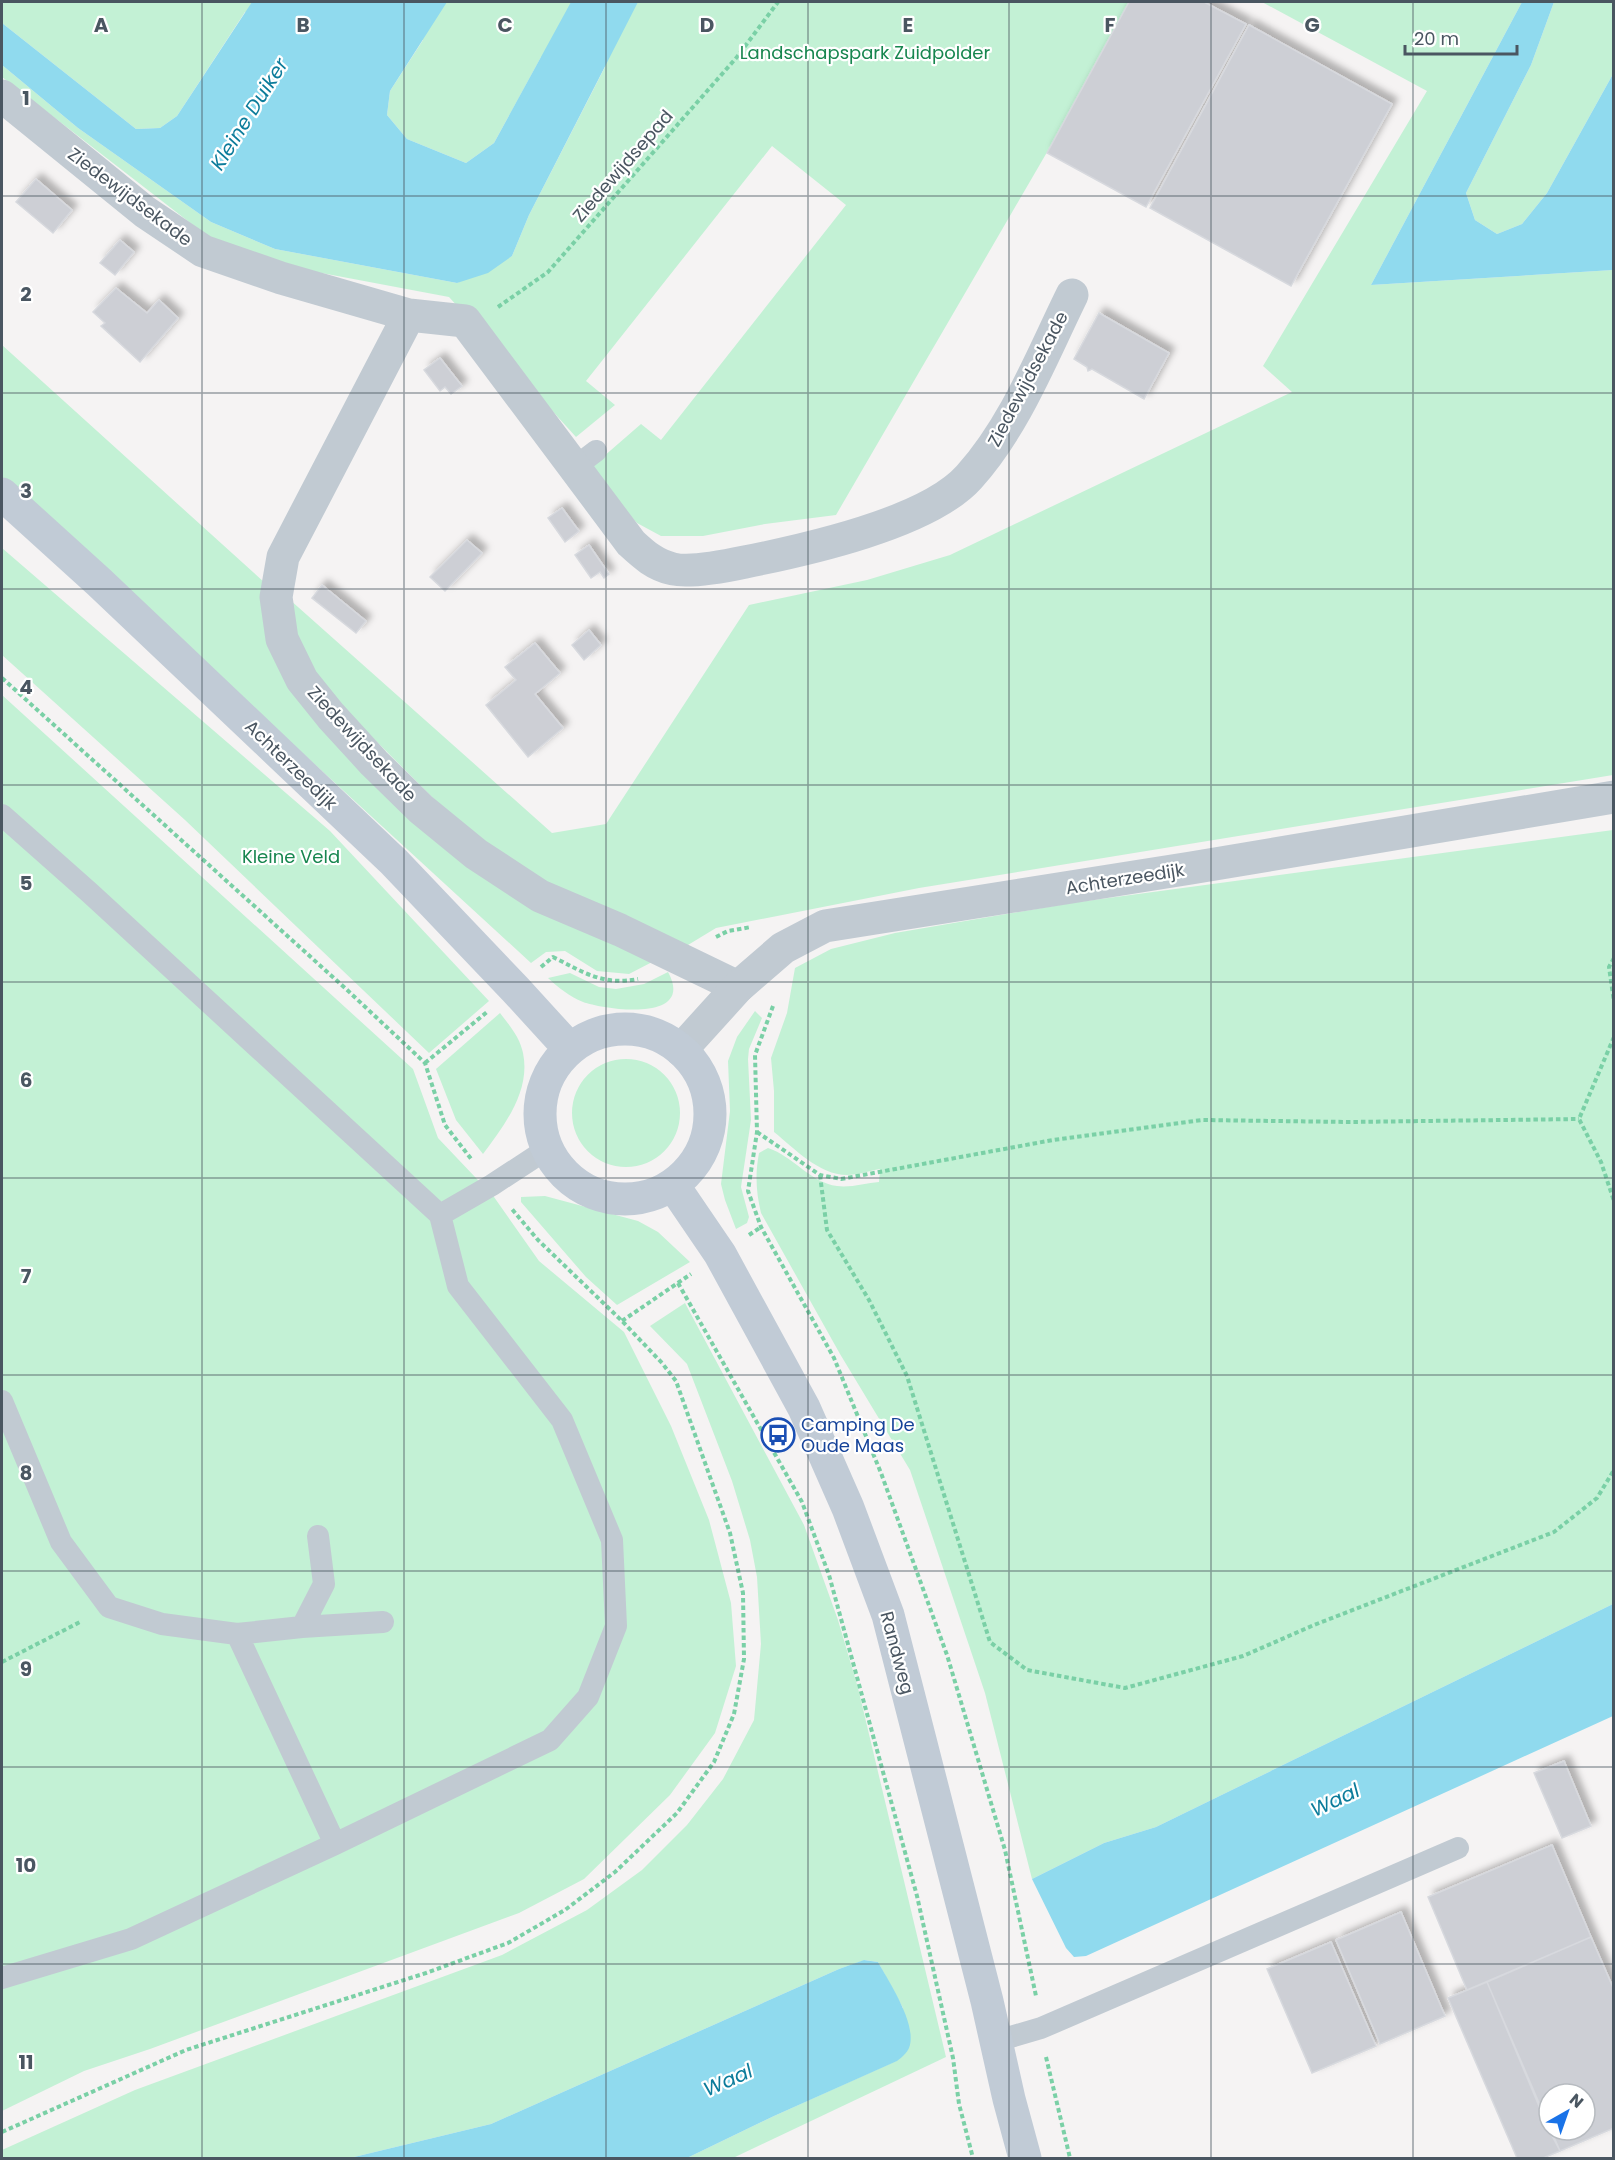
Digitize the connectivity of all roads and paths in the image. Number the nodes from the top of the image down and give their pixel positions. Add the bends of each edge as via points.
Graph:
1 (778, 2) edge
2 (2, 96) edge
3 (1072, 295) dead end
4 (409, 315) junction
5 (465, 321) junction
6 (2, 494) edge
7 (2, 678) edge
8 (1614, 797) edge
9 (2, 815) edge
10 (1614, 958) edge
11 (738, 987) junction
12 (775, 1001) dead end
13 (1614, 1002) edge
14 (1614, 1037) edge
15 (569, 1048) junction
16 (681, 1050) junction
17 (425, 1063) dead end
18 (1579, 1119) junction
19 (757, 1132) junction
20 (547, 1149) junction
21 (820, 1175) junction
22 (674, 1185) junction
23 (1614, 1201) edge
24 (440, 1215) junction
25 (761, 1227) dead end
26 (2, 1401) edge
27 (1614, 1470) edge
28 (318, 1536) dead end
29 (109, 1607) junction
30 (383, 1622) dead end
31 (302, 1627) junction
32 (237, 1634) junction
33 (2, 1662) edge
34 (335, 1844) junction
35 (1458, 1848) dead end
36 (2, 1978) edge
37 (997, 2042) junction
38 (2, 2132) edge
39 (973, 2158) edge
40 (1025, 2158) edge

1 - 5 path, Ziedewijdsepad via 737,57 548,272 496,308
2 - 4 street, Ziedewijdsekade via 145,212 203,251
3 - 5 street, Ziedewijdsekade via 992,449 967,479 938,501 897,521 799,552 716,568 675,570 652,562 630,543 585,459
4 - 5 street, Ziedewijdsekade
4 - 11 street, Ziedewijdsekade via 283,557 276,597 282,639 302,680 374,763 476,854 540,896
6 - 15 main road, Achterzeedijk via 394,862
7 - 17 path
8 - 11 street, Achterzeedijk via 825,926 783,948
9 - 24 lane
10 - 13 path via 1609,967
11 - 16 street, Achterzeedijk
12 - 19 path via 755,1055
14 - 18 path
15 - 16 main road via 590,1035 614,1029 639,1029 662,1037
15 - 20 main road via 547,1078 539,1113
16 - 22 main road via 702,1078 711,1120 705,1145 692,1167
18 - 21 path via 1202,1120 1053,1140 841,1179
18 - 23 path via 1601,1162
19 - 21 path
19 - 25 path via 748,1191
20 - 22 main road via 563,1173 588,1191 616,1199 646,1197
20 - 24 lane
21 - 27 path via 827,1230 869,1300 907,1376 990,1642 1027,1670 1125,1688 1243,1656 1554,1532 1597,1497
22 - 37 main road, Randweg via 726,1264 804,1408 848,1508 888,1615
24 - 34 lane via 458,1286 562,1420 612,1540 616,1626 588,1697 550,1740
26 - 29 lane via 61,1542
28 - 31 lane via 324,1584
29 - 32 lane via 162,1624
29 - 33 path
30 - 31 lane
31 - 32 lane
32 - 34 lane
34 - 36 lane via 131,1939
35 - 37 lane via 1041,2028
37 - 40 main road, Randweg
38 - 39 path via 186,2050 507,1943 565,1910 615,1872 676,1813 714,1762 734,1714 744,1659 743,1593 730,1533 711,1477 675,1382 622,1321 678,1283 802,1502 829,1575 917,1896

